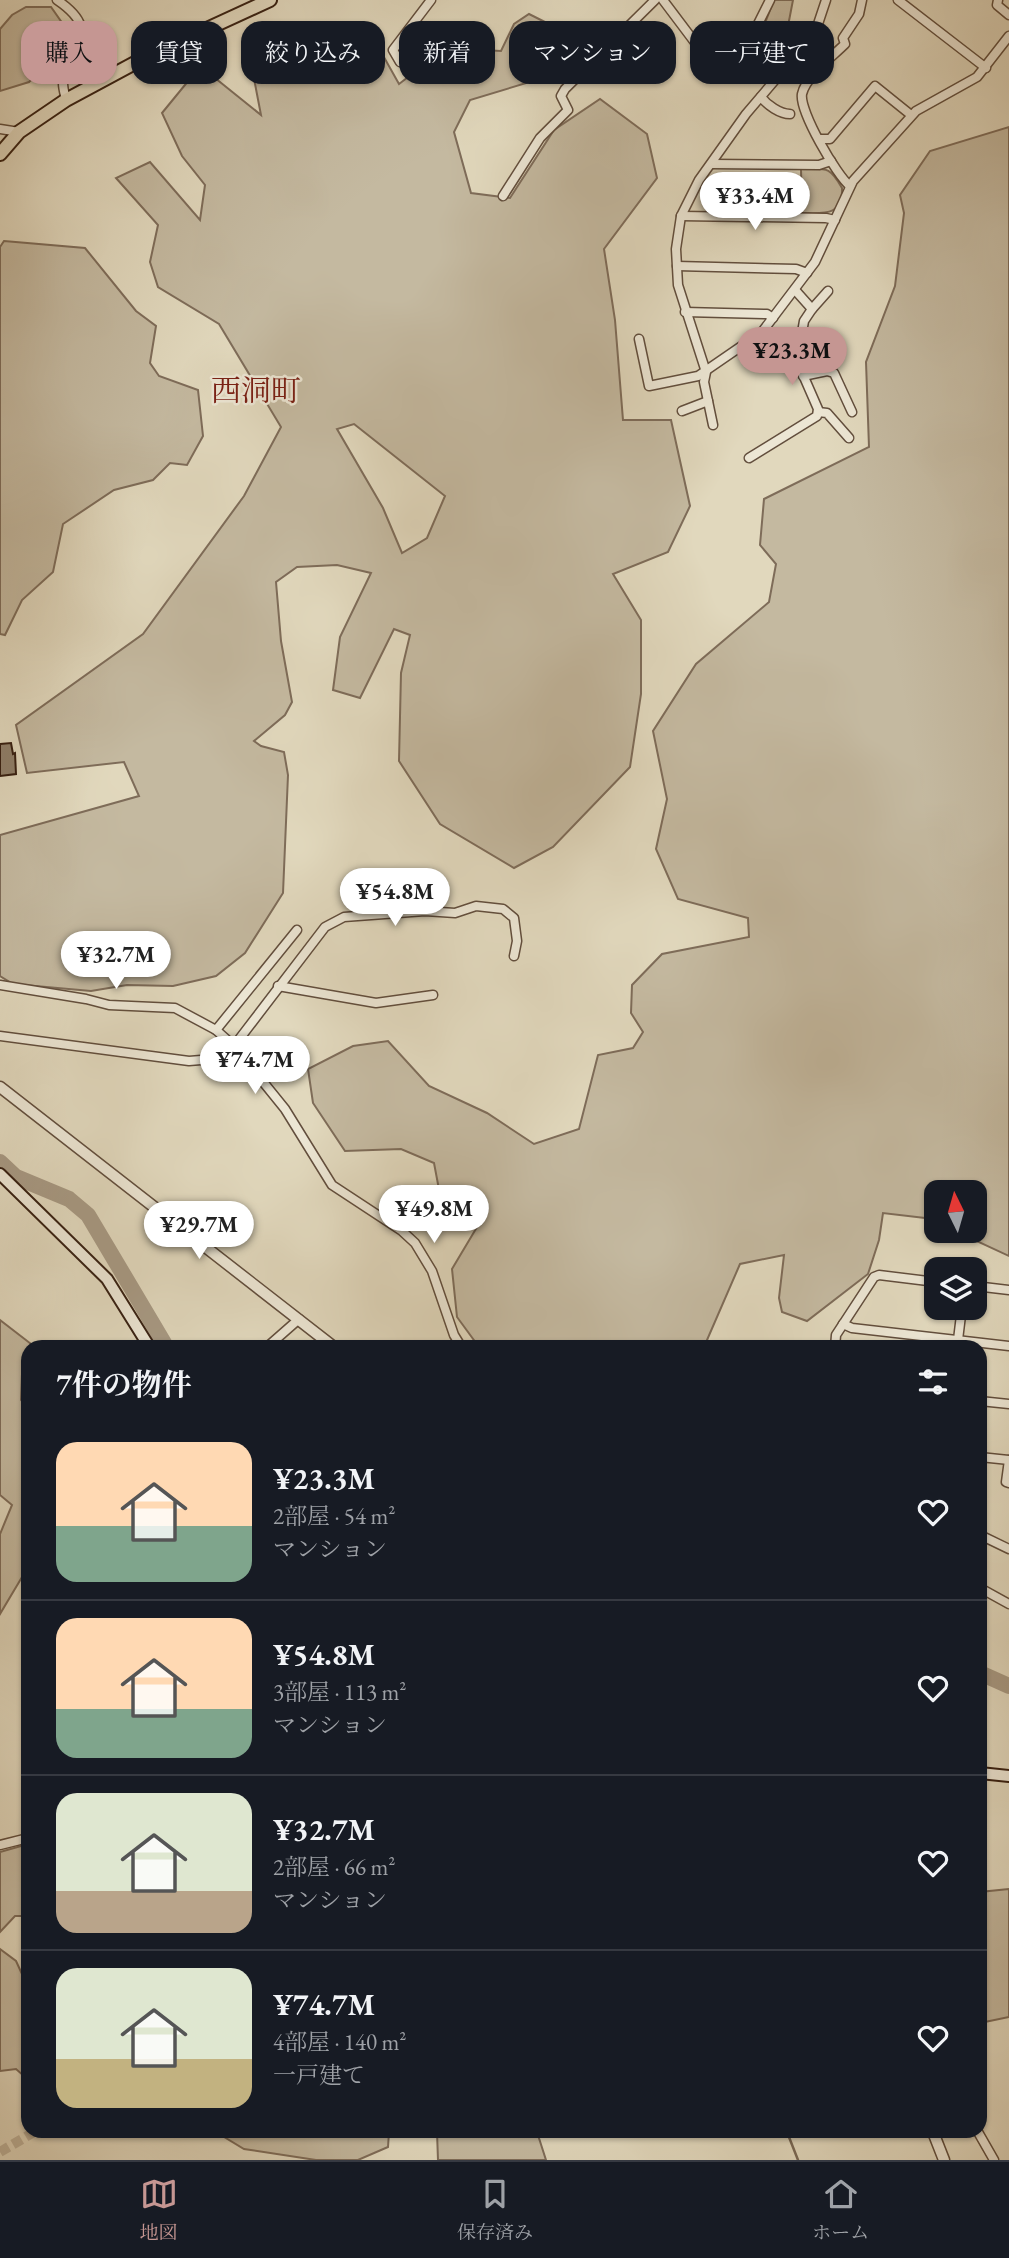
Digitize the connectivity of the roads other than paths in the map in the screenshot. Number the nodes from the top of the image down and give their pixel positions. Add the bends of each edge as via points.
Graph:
1 (57, 0) edge
2 (270, 0) edge
3 (431, 0) edge
4 (655, 0) edge
5 (663, 0) edge
6 (770, 0) edge
7 (825, 0) edge
8 (862, 0) edge
9 (898, 0) edge
10 (998, 0) edge
11 (68, 4) edge
12 (1009, 15) edge
13 (415, 21) edge
14 (1009, 36) edge
15 (399, 42) edge
16 (399, 60) edge
17 (986, 68) junction
18 (761, 97) junction
19 (66, 100) junction
20 (790, 114) dead end
21 (911, 115) junction
22 (0, 129) edge
23 (19, 132) junction
24 (819, 139) junction
25 (0, 154) edge
26 (831, 161) junction
27 (712, 164) junction
28 (850, 186) junction
29 (503, 196) dead end
30 (681, 216) junction
31 (835, 220) junction
32 (677, 266) junction
33 (807, 273) junction
34 (794, 290) junction
35 (828, 291) dead end
36 (812, 309) junction
37 (685, 312) junction
38 (773, 318) junction
39 (639, 339) dead end
40 (706, 372) junction
41 (803, 376) junction
42 (708, 401) junction
43 (682, 411) dead end
44 (818, 412) junction
45 (852, 412) dead end
46 (713, 425) dead end
47 (849, 438) dead end
48 (749, 458) dead end
49 (297, 930) dead end
50 (514, 956) dead end
51 (0, 985) edge
52 (278, 986) junction
53 (433, 995) dead end
54 (216, 1030) junction
55 (0, 1036) edge
56 (234, 1046) junction
57 (0, 1087) edge
58 (0, 1174) edge
59 (924, 1281) edge
60 (987, 1287) edge
61 (1009, 1290) edge
62 (299, 1319) junction
63 (960, 1320) edge
64 (843, 1325) junction
65 (145, 1340) edge
66 (275, 1340) edge
67 (325, 1340) edge
68 (457, 1340) edge
69 (836, 1340) edge
70 (931, 1340) edge
71 (958, 1340) edge
72 (987, 1345) edge
73 (1009, 1346) edge
74 (987, 1402) edge
75 (1009, 1404) edge
76 (987, 1458) edge
77 (1009, 1460) edge
78 (1009, 1483) edge
79 (987, 1538) edge
80 (1009, 1549) edge
81 (987, 1592) edge
82 (1009, 1604) edge
83 (987, 1774) edge
84 (1009, 1776) edge
85 (21, 1840) edge
86 (0, 1845) edge
87 (935, 2138) edge
88 (981, 2138) edge
89 (944, 2160) edge
90 (994, 2160) edge

1 - 11 street
2 - 19 highway
3 - 13 street
4 - 29 street via 565,89 561,96 568,110 540,138
5 - 6 street via 718,73 755,30
7 - 18 street via 815,33
8 - 24 street via 845,44 802,94
9 - 17 street
10 - 12 street via 997,5
11 - 19 street via 81,28 65,75
14 - 17 street
15 - 16 street via 393,50
17 - 21 street
18 - 20 street
18 - 27 street
19 - 23 highway
21 - 24 street via 875,86 830,139
21 - 28 street
22 - 23 street
23 - 25 highway
24 - 26 street
26 - 27 street via 819,165
26 - 28 street
27 - 30 street via 690,193
28 - 31 street
30 - 31 street
30 - 32 street
31 - 33 street
32 - 33 street
32 - 37 street
33 - 34 street
34 - 36 street
34 - 38 street
35 - 36 street
36 - 41 street via 804,321 797,357
37 - 38 street via 767,314
37 - 40 street
38 - 40 street via 762,332
39 - 40 street via 649,386
40 - 42 street
41 - 44 street
41 - 45 street via 834,373
42 - 43 street
42 - 46 street
44 - 47 street via 827,413
44 - 48 street
49 - 54 street
50 - 52 street via 514,918 499,908 344,917 325,927
51 - 54 street via 118,1006 175,1008
52 - 53 street via 376,1003
52 - 56 street
54 - 56 street
55 - 56 street via 194,1061 218,1058
56 - 68 street via 285,1109 332,1185 415,1243 432,1271
57 - 62 street
58 - 65 main road via 107,1279
59 - 64 street via 876,1276
60 - 61 street
62 - 66 street
62 - 67 street
63 - 71 street
64 - 69 street
64 - 70 street
72 - 73 street
74 - 75 street
76 - 77 street
77 - 78 street
79 - 80 street
81 - 82 street
83 - 84 main road
85 - 86 street
87 - 89 street
88 - 90 street

